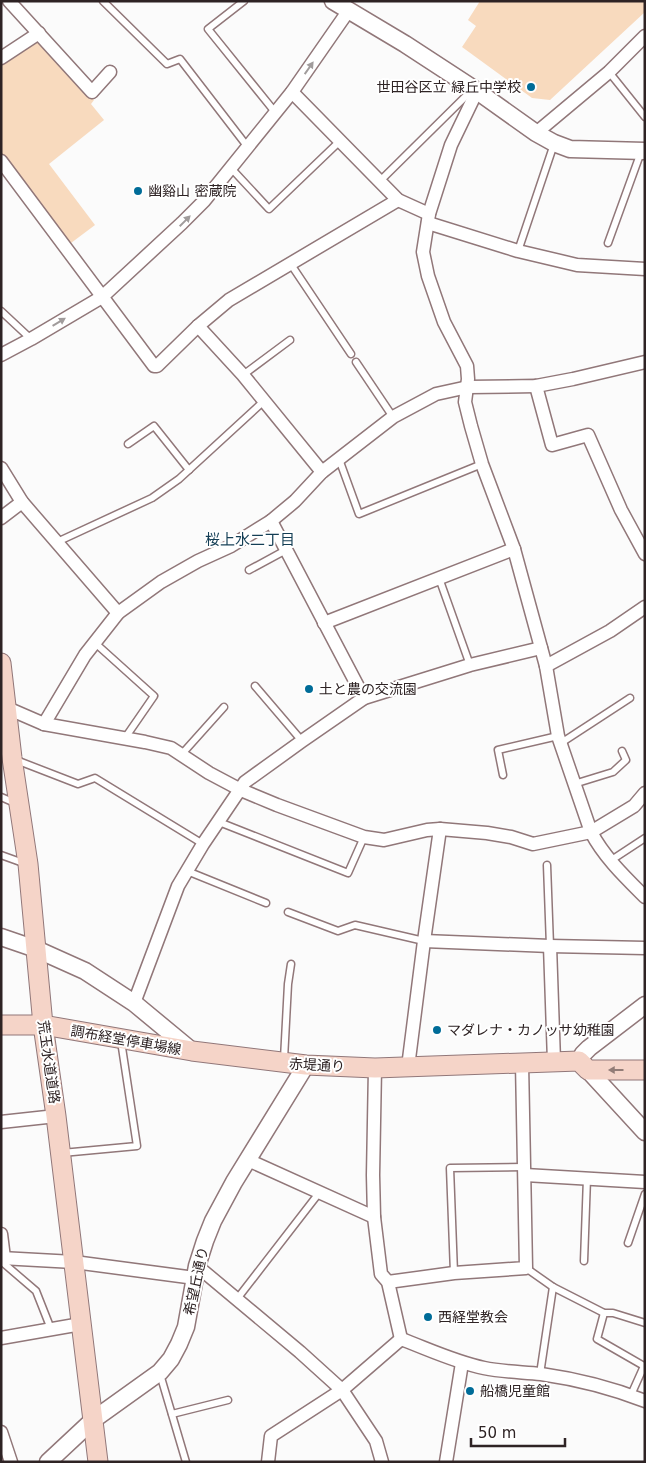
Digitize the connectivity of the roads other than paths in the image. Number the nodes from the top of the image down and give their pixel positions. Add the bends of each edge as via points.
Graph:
1 (9, 1) edge
2 (103, 1) edge
3 (244, 1) edge
4 (333, 1) edge
5 (349, 10) junction
6 (39, 33) junction
7 (645, 36) edge
8 (1, 58) edge
9 (110, 72) dead end
10 (609, 72) junction
11 (477, 90) junction
12 (292, 92) junction
13 (275, 112) junction
14 (645, 117) edge
15 (536, 133) junction
16 (340, 140) junction
17 (554, 143) junction
18 (247, 146) junction
19 (643, 151) edge
20 (1, 160) edge
21 (230, 167) junction
22 (380, 181) junction
23 (398, 200) junction
24 (428, 219) junction
25 (608, 243) dead end
26 (518, 251) junction
27 (290, 263) junction
28 (645, 269) edge
29 (102, 297) junction
30 (1, 311) edge
31 (198, 326) junction
32 (31, 339) junction
33 (290, 340) dead end
34 (352, 354) dead end
35 (1, 355) edge
36 (356, 362) dead end
37 (645, 362) edge
38 (243, 375) junction
39 (536, 386) junction
40 (468, 387) junction
41 (264, 401) junction
42 (393, 417) junction
43 (128, 444) dead end
44 (339, 459) junction
45 (482, 464) junction
46 (1, 468) edge
47 (189, 470) junction
48 (322, 472) junction
49 (22, 502) junction
50 (1, 518) edge
51 (271, 521) junction
52 (56, 542) junction
53 (514, 549) junction
54 (286, 550) junction
55 (645, 554) edge
56 (248, 570) dead end
57 (439, 578) junction
58 (645, 606) edge
59 (118, 613) junction
60 (324, 623) junction
61 (94, 642) junction
62 (541, 648) junction
63 (1, 662) edge
64 (470, 665) junction
65 (546, 666) junction
66 (255, 686) dead end
67 (364, 698) junction
68 (630, 698) dead end
69 (224, 707) dead end
70 (4, 710) edge
71 (44, 724) junction
72 (124, 738) junction
73 (560, 740) junction
74 (302, 741) junction
75 (622, 751) dead end
76 (182, 755) junction
77 (12, 758) junction
78 (503, 775) dead end
79 (574, 784) junction
80 (241, 790) junction
81 (645, 793) edge
82 (10, 801) edge
83 (219, 822) junction
84 (440, 830) junction
85 (591, 832) junction
86 (364, 837) junction
87 (645, 838) edge
88 (203, 844) junction
89 (1, 855) edge
90 (610, 861) junction
91 (28, 864) junction
92 (547, 865) dead end
93 (187, 871) junction
94 (645, 897) edge
95 (266, 903) dead end
96 (288, 912) dead end
97 (1, 937) edge
98 (424, 941) junction
99 (550, 946) junction
100 (645, 948) edge
101 (36, 949) junction
102 (291, 964) dead end
103 (134, 1003) junction
104 (645, 1005) edge
105 (1, 1024) edge
106 (43, 1025) junction
107 (121, 1040) junction
108 (192, 1051) junction
109 (554, 1062) junction
110 (283, 1063) junction
111 (522, 1063) junction
112 (306, 1065) junction
113 (583, 1066) junction
114 (408, 1067) junction
115 (376, 1068) junction
116 (645, 1070) edge
117 (56, 1116) junction
118 (1, 1122) edge
119 (645, 1132) edge
120 (60, 1153) junction
121 (248, 1160) junction
122 (525, 1171) junction
123 (587, 1178) junction
124 (645, 1182) edge
125 (319, 1193) junction
126 (645, 1194) edge
127 (374, 1217) junction
128 (1, 1234) edge
129 (628, 1243) dead end
130 (2, 1259) edge
131 (584, 1261) dead end
132 (74, 1262) junction
133 (526, 1268) junction
134 (196, 1272) junction
135 (454, 1273) junction
136 (388, 1282) junction
137 (553, 1287) junction
138 (237, 1300) junction
139 (604, 1313) junction
140 (645, 1323) edge
141 (81, 1324) junction
142 (51, 1329) junction
143 (1, 1338) edge
144 (401, 1339) junction
145 (462, 1363) junction
146 (160, 1372) junction
147 (540, 1374) junction
148 (342, 1390) junction
149 (631, 1396) junction
150 (228, 1400) dead end
151 (645, 1401) edge
152 (172, 1414) junction
153 (93, 1420) junction
154 (1, 1432) edge
155 (11, 1462) edge
156 (48, 1462) edge
157 (98, 1462) edge
158 (186, 1462) edge
159 (268, 1462) edge
160 (382, 1462) edge
161 (446, 1462) edge

1 - 6 street
2 - 18 lane via 167,64 180,59
3 - 13 lane via 208,29
4 - 5 street
5 - 11 street
12 -> 5 street
6 - 8 street
6 - 9 street via 92,92
7 - 10 street
10 - 14 lane
10 - 15 street
11 - 15 street
11 - 22 lane via 466,96
11 - 24 street via 451,145
12 - 13 street
12 - 16 street
13 - 18 street
15 - 17 street
16 - 21 lane via 269,209
16 - 22 street
17 - 19 street via 570,148
17 - 26 lane
18 - 21 street
19 - 25 lane
20 - 29 street
29 -> 21 street via 198,207
22 - 23 street
23 - 24 street
23 - 27 street
24 - 26 street
24 - 40 street via 423,252 428,276 444,322 467,366
26 - 28 street via 577,265
27 - 31 street via 228,300
27 - 34 lane
29 - 31 street via 154,366
32 -> 29 street
30 - 32 lane
31 - 38 street
32 - 35 street
33 - 38 lane
36 - 42 lane
37 - 39 street
38 - 41 street
39 - 40 street
39 - 55 street via 552,445 588,435 621,510
40 - 42 street via 436,394
40 - 45 street via 465,402
41 - 47 lane
41 - 48 street
42 - 44 street
43 - 47 lane via 154,426
44 - 45 lane via 359,514
44 - 48 street
45 - 53 street
46 - 49 street
47 - 52 lane via 152,498
48 - 51 street
49 - 50 street
49 - 52 street
51 - 54 street
51 - 59 street via 161,582
52 - 59 street
53 - 57 street
53 - 62 street
54 - 56 lane
54 - 60 street
57 - 60 street
57 - 64 lane
58 - 65 street via 610,631
59 - 61 street
60 - 67 street
61 - 71 street
61 - 72 lane via 154,696
62 - 64 street
62 - 65 street
63 - 70 main road, 荒玉水道道路
64 - 67 street
65 - 73 street
66 - 74 lane
67 - 74 street
68 - 73 lane
69 - 76 lane
70 - 71 street
70 - 77 main road, 荒玉水道道路
71 - 72 street
72 - 76 street via 171,748
73 - 78 lane via 498,750
73 - 79 street
74 - 80 street via 245,782
75 - 79 lane via 626,760 612,772
76 - 80 street
77 - 82 main road, 荒玉水道道路
77 - 88 lane via 78,784 95,778
79 - 85 street
80 - 83 street
80 - 86 street
81 - 85 street via 634,806
82 - 91 main road, 荒玉水道道路
83 - 86 lane via 348,873
83 - 88 street
84 - 85 street via 511,836 533,844
84 - 86 street via 384,840
84 - 98 street
85 - 90 street
87 - 90 lane
88 - 93 street
89 - 91 lane
90 - 94 street
91 - 101 main road, 荒玉水道道路
92 - 99 lane
93 - 95 lane
93 - 103 street via 178,886
96 - 98 lane via 338,931 355,925
97 - 101 street
98 - 99 street
98 - 114 street
99 - 100 street
99 - 109 street
101 - 103 street via 85,971
101 - 106 main road, 荒玉水道道路
102 - 110 lane
103 - 108 street
104 - 113 street via 589,1048 583,1054
105 - 106 main road, 調布経堂停車場線
106 - 107 main road, 調布経堂停車場線
106 - 117 main road, 荒玉水道道路
107 - 108 main road, 調布経堂停車場線
107 - 120 lane via 137,1146
108 - 110 main road, 赤堤通り
109 - 111 main road, 赤堤通り
109 - 113 main road, 赤堤通り
110 - 112 main road, 赤堤通り
111 - 114 main road, 赤堤通り
111 - 122 street
112 - 115 main road, 赤堤通り
112 - 121 street, 希望丘通り
116 -> 113 main road
113 - 119 street
114 - 115 main road, 赤堤通り
115 - 127 street
117 - 118 street
117 - 120 main road, 荒玉水道道路
120 - 132 main road, 荒玉水道道路
121 - 125 street
121 - 134 street, 希望丘通り via 213,1221
122 - 123 street
122 - 133 street
122 - 135 lane via 450,1168
123 - 124 street
123 - 131 lane
125 - 127 street
125 - 138 lane
126 - 129 lane
127 - 136 street via 381,1274
128 - 130 street
130 - 132 street
130 - 142 lane via 36,1291
132 - 134 street
132 - 141 main road, 荒玉水道道路
133 - 135 street
133 - 137 lane
134 - 138 street
134 - 146 street, 希望丘通り via 180,1344
135 - 136 street
136 - 144 street
137 - 139 lane
137 - 147 lane
138 - 148 street
139 - 140 lane via 613,1312
139 - 149 lane via 597,1340 644,1366
141 - 142 street
141 - 153 main road, 荒玉水道道路
142 - 143 street
144 - 145 street
144 - 148 street
145 - 147 street
145 - 161 street
146 - 152 lane
146 - 153 street, 希望丘通り
147 - 149 street
148 - 159 street via 271,1436
148 - 160 street via 376,1441
149 - 151 street
150 - 152 lane
152 - 158 lane
153 - 156 street, 希望丘通り
153 - 157 main road, 荒玉水道道路
154 - 155 street

